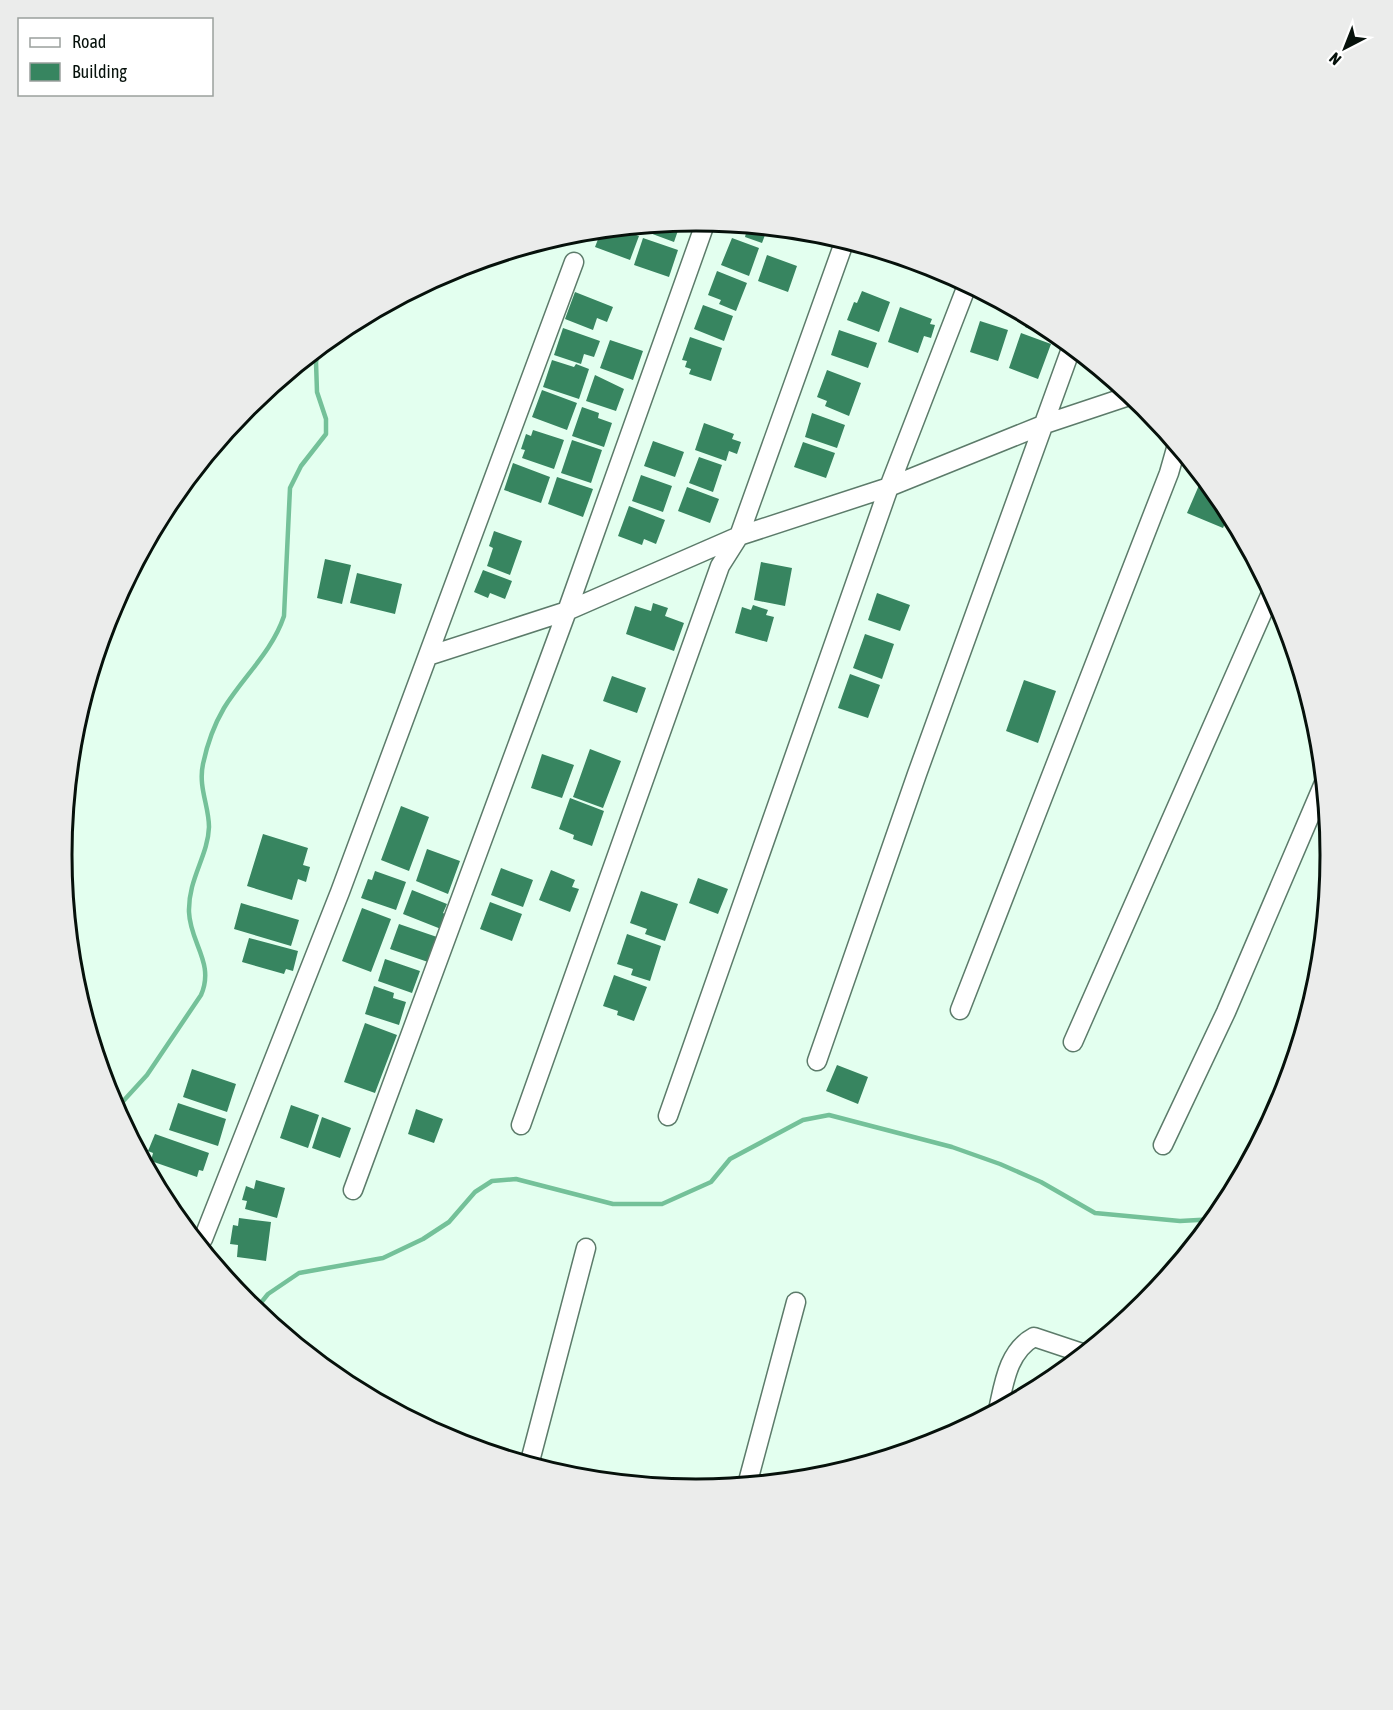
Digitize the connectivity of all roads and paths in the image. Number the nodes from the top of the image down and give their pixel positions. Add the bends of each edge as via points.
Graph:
1 (702, 231) edge
2 (842, 248) edge
3 (574, 262) dead end
4 (965, 291) edge
5 (1069, 354) edge
6 (1122, 398) edge
7 (1045, 424) junction
8 (1174, 453) edge
9 (889, 487) junction
10 (739, 536) junction
11 (1267, 602) edge
12 (567, 611) junction
13 (428, 656) junction
14 (1318, 796) edge
15 (960, 1010) dead end
16 (1073, 1042) dead end
17 (818, 1061) dead end
18 (668, 1116) dead end
19 (521, 1125) dead end
20 (1163, 1145) dead end
21 (353, 1190) dead end
22 (203, 1238) edge
23 (586, 1248) dead end
24 (796, 1302) dead end
25 (1076, 1351) edge
26 (1000, 1401) edge
27 (532, 1457) edge
28 (749, 1477) edge

1 - 12 street
2 - 10 street
3 - 13 street
4 - 9 street
5 - 7 street
6 - 7 street
7 - 9 street
7 - 17 street via 921,763
8 - 15 street
9 - 10 street
9 - 18 street
10 - 12 street
10 - 19 street via 720,566
11 - 16 street
12 - 13 street
12 - 21 street
13 - 22 street
14 - 20 street via 1226,1012
23 - 27 street
24 - 28 street
25 - 26 street via 1034,1337 1022,1344 1007,1372

